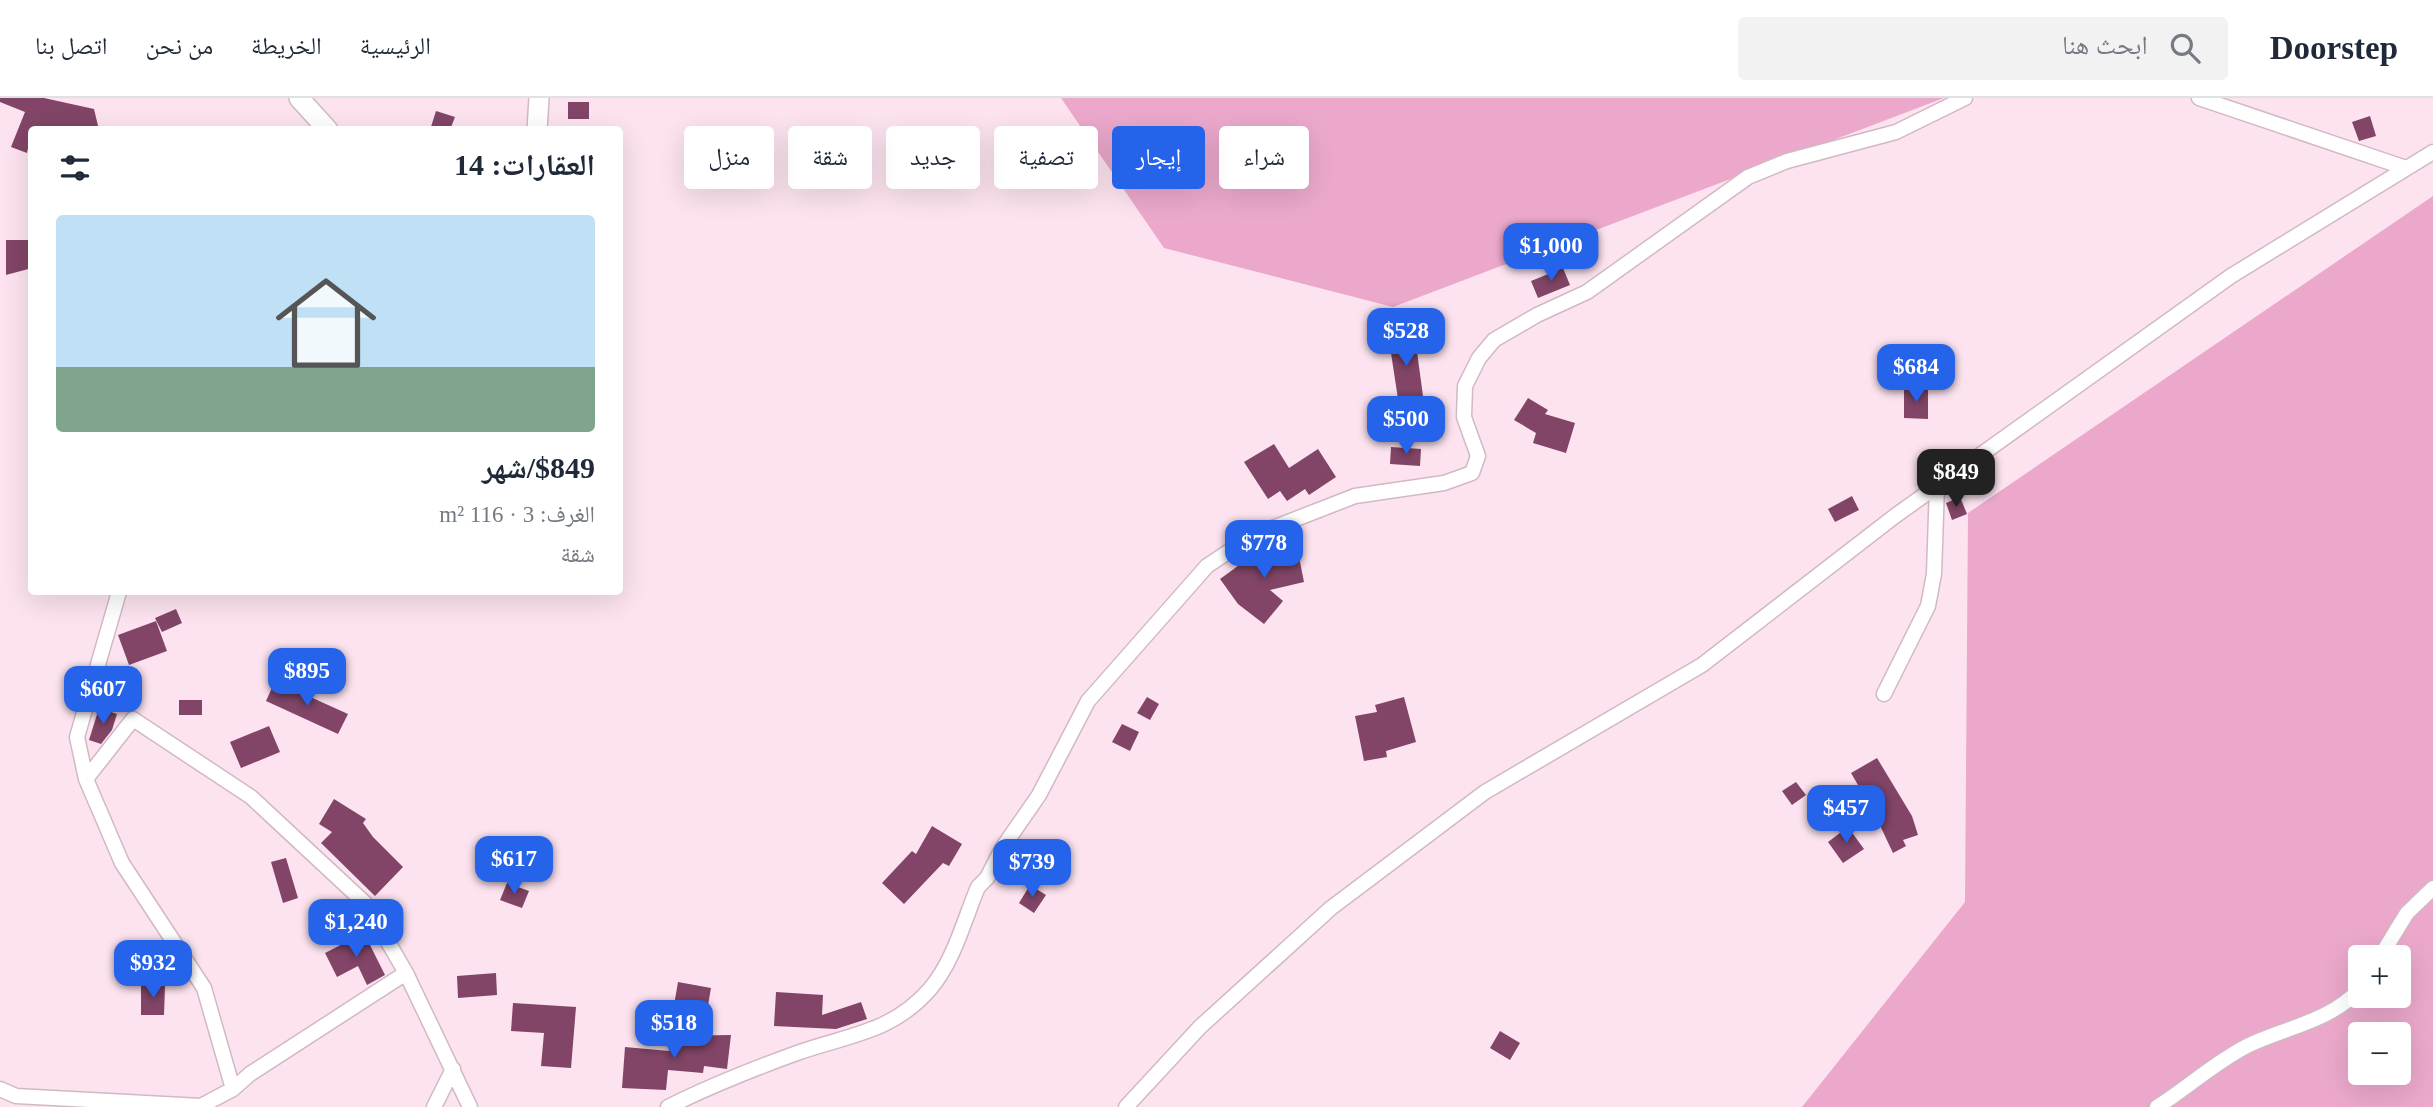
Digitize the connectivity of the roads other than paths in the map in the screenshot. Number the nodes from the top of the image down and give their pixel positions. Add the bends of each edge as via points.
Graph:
1 (299, 98) edge
2 (538, 98) edge
3 (1965, 98) edge
4 (2199, 98) edge
5 (324, 126) edge
6 (537, 126) edge
7 (2433, 152) edge
8 (2406, 169) junction
9 (1937, 485) junction
10 (118, 595) edge
11 (1884, 694) dead end
12 (86, 779) junction
13 (2433, 888) edge
14 (2387, 945) edge
15 (406, 973) junction
16 (2348, 998) edge
17 (453, 1069) junction
18 (0, 1089) edge
19 (233, 1089) junction
20 (434, 1107) edge
21 (470, 1107) edge
22 (668, 1107) edge
23 (1126, 1107) edge
24 (2157, 1107) edge

1 - 5 street
2 - 6 street
3 - 22 street via 1896,132 1787,161 1748,177 1587,292 1494,340 1465,386 1464,417 1478,456 1472,472 1444,483 1354,496 1252,536 1207,566 1088,701 1039,795 978,887 946,965 930,989 899,1017 856,1037 800,1052
4 - 8 street
7 - 8 street
8 - 9 street via 2231,276
9 - 11 street via 1934,574 1928,606
9 - 23 street via 1702,665 1485,792 1331,908 1200,1027
10 - 12 street via 77,737
12 - 15 street via 133,719 251,797 366,904
12 - 19 street via 122,863 204,988
13 - 14 street via 2407,913
15 - 17 street
15 - 19 street
16 - 24 street via 2325,1016 2229,1056
17 - 20 street
17 - 21 street
18 - 19 street via 16,1096 201,1106

